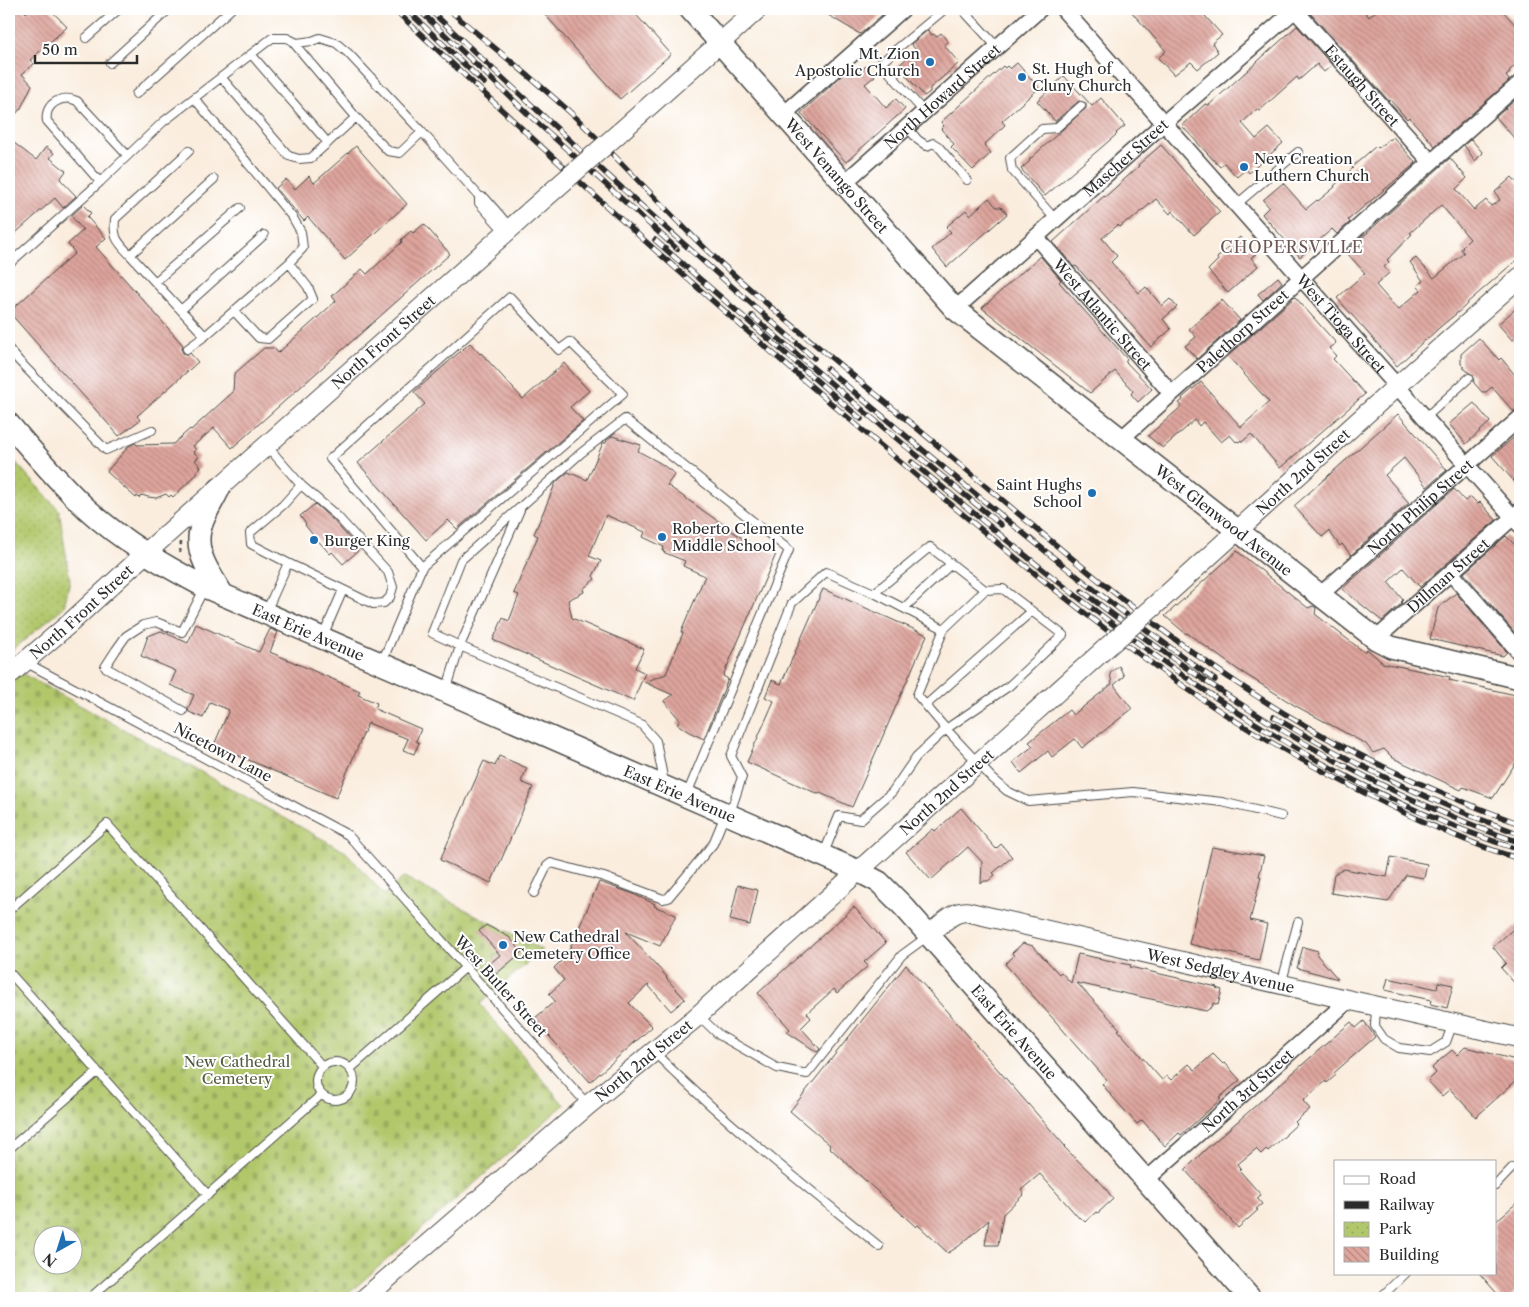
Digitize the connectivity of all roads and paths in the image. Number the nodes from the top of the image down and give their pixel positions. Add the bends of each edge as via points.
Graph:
1 (119, 9) edge
2 (158, 9) edge
3 (231, 9) edge
4 (690, 9) edge
5 (758, 9) edge
6 (903, 9) edge
7 (945, 9) edge
8 (962, 9) edge
9 (1040, 9) edge
10 (1063, 9) edge
11 (1295, 9) edge
12 (169, 10) edge
13 (86, 38) dead end
14 (292, 41) junction
15 (720, 43) junction
16 (997, 47) junction
17 (251, 54) junction
18 (110, 63) dead end
19 (221, 77) junction
20 (1520, 83) edge
21 (136, 94) dead end
22 (194, 98) junction
23 (1081, 106) dead end
24 (924, 112) junction
25 (783, 115) junction
26 (356, 117) junction
27 (1164, 122) junction
28 (907, 127) junction
29 (422, 132) junction
30 (328, 143) junction
31 (189, 151) dead end
32 (1298, 152) dead end
33 (127, 155) junction
34 (1431, 162) junction
35 (214, 179) dead end
36 (967, 180) dead end
37 (100, 182) junction
38 (844, 183) junction
39 (1237, 204) junction
40 (240, 208) dead end
41 (1055, 220) junction
42 (508, 231) junction
43 (264, 235) dead end
44 (1036, 237) junction
45 (130, 255) junction
46 (289, 263) junction
47 (9, 264) edge
48 (1520, 277) edge
49 (1301, 278) junction
50 (155, 282) junction
51 (955, 309) junction
52 (181, 310) junction
53 (234, 311) junction
54 (205, 336) junction
55 (9, 349) edge
56 (186, 349) dead end
57 (1469, 378) dead end
58 (1397, 386) junction
59 (1171, 392) junction
60 (1425, 418) junction
61 (1520, 418) edge
62 (9, 424) edge
63 (152, 430) dead end
64 (1122, 438) junction
65 (267, 446) junction
66 (1467, 465) junction
67 (301, 485) junction
68 (219, 489) junction
69 (522, 506) junction
70 (1518, 518) edge
71 (1238, 530) junction
72 (181, 541) dead end
73 (180, 553) dead end
74 (146, 554) junction
75 (288, 563) junction
76 (951, 564) junction
77 (422, 567) junction
78 (1450, 573) junction
79 (343, 590) junction
80 (985, 590) junction
81 (214, 591) junction
82 (874, 594) junction
83 (1321, 594) junction
84 (904, 608) junction
85 (1032, 611) junction
86 (265, 614) junction
87 (944, 629) junction
88 (322, 638) junction
89 (1376, 639) junction
90 (460, 646) junction
91 (1520, 653) edge
92 (24, 662) junction
93 (381, 664) junction
94 (9, 674) edge
95 (1520, 678) edge
96 (446, 692) junction
97 (926, 705) junction
98 (183, 711) dead end
99 (946, 730) junction
100 (978, 763) junction
101 (663, 786) junction
102 (686, 796) junction
103 (727, 814) junction
104 (1281, 816) dead end
105 (823, 855) junction
106 (858, 871) junction
107 (394, 886) joint
108 (534, 893) dead end
109 (9, 910) edge
110 (1298, 922) dead end
111 (929, 935) junction
112 (466, 967) junction
113 (9, 972) edge
114 (1281, 985) junction
115 (1349, 1000) junction
116 (1376, 1006) junction
117 (698, 1015) junction
118 (1453, 1023) junction
119 (1520, 1038) edge
120 (654, 1052) junction
121 (322, 1066) junction
122 (350, 1069) junction
123 (97, 1072) junction
124 (321, 1095) junction
125 (588, 1105) junction
126 (9, 1149) edge
127 (1512, 1168) dead end
128 (1146, 1180) junction
129 (1496, 1185) edge
130 (208, 1195) junction
131 (879, 1246) dead end
132 (1405, 1274) edge
133 (371, 1296) edge
134 (90, 1298) edge
135 (1250, 1298) edge
136 (1380, 1298) edge

1 - 13 lane
2 - 12 lane
3 - 21 lane
4 - 15 main road, West Venango Street
5 - 15 street, North Front Street
6 - 25 street
7 - 24 lane via 881,63
8 - 16 lane
9 - 16 street, North Howard Street
10 - 27 street, West Tioga Street
11 - 27 street, Mascher Street
11 - 34 street, Estaugh Street
12 - 18 lane
14 - 17 lane via 272,38
14 - 26 lane
14 - 29 lane via 297,43 320,38 336,43
15 - 25 main road, West Venango Street
15 - 42 street, North Front Street, bridge
16 - 24 street, North Howard Street
17 - 19 lane
17 - 30 lane
19 - 22 lane
19 - 30 lane via 289,156 299,160 311,158
20 - 34 street, Palethorp Street
22 - 33 lane
22 - 46 lane via 293,218 301,232 303,248
23 - 41 lane via 1056,128 1042,129 1010,158 1012,170
24 - 28 street, North Howard Street
25 - 38 main road, West Venango Street
26 - 29 lane via 388,151 400,153
26 - 30 lane
27 - 39 street, West Tioga Street
27 - 41 street, Mascher Street
28 - 36 lane via 922,143 938,146
28 - 38 street, North Howard Street
29 - 42 lane via 479,196 485,198
31 - 45 lane via 115,219 114,231 118,242
32 - 39 lane
33 - 37 lane
33 - 37 lane via 76,101 67,98 57,100 49,109 47,120
34 - 49 street, Palethorp Street
35 - 45 lane
37 - 47 lane
38 - 51 main road, West Venango Street
39 - 49 street, West Tioga Street
40 - 50 lane
41 - 44 street, Mascher Street
42 - 65 street, North Front Street
43 - 52 lane
44 - 51 street, Mascher Street
44 - 59 street, West Atlantic Street
45 - 50 lane
46 - 53 lane
46 - 53 lane via 308,287 312,299 268,339 259,338
48 - 58 street, North 2nd Street
49 - 58 street, West Tioga Street
49 - 59 street, Palethorp Street
50 - 52 lane
51 - 64 main road, West Glenwood Avenue
52 - 54 lane
53 - 54 lane
54 - 56 lane
55 - 63 lane via 106,450
57 - 60 lane
58 - 60 street, West Tioga Street
58 - 71 street, North 2nd Street
59 - 64 street, Palethorp Street
60 - 66 street, West Tioga Street
61 - 66 street, North Philip Street
62 - 74 main road, East Erie Avenue via 87,509
64 - 71 main road, West Glenwood Avenue
65 - 67 lane
65 - 68 street, North Front Street
66 - 70 street, West Tioga Street
66 - 83 street, North Philip Street
67 - 75 lane via 250,533 251,544
67 - 79 lane via 337,516 376,558 388,572 394,587 384,603 373,604
68 - 74 street, North Front Street
68 - 81 main road via 201,526 198,541
69 - 90 lane
69 - 90 lane via 461,560 432,633
69 - 102 lane via 625,419 788,550
70 - 78 street, Dillman Street
71 - 83 main road, West Glenwood Avenue
71 - 100 street, North 2nd Street, bridge
72 - 73 path
74 - 81 main road, East Erie Avenue
74 - 92 street, North Front Street
75 - 79 lane
75 - 86 lane
76 - 80 lane
76 - 82 lane via 930,547
76 - 84 lane
77 - 77 lane via 330,459 510,297 559,350 570,342 623,394
77 - 93 lane
78 - 89 street, Dillman Street
78 - 91 street
79 - 88 lane
80 - 85 lane via 1003,589
80 - 87 lane
81 - 86 main road, East Erie Avenue
81 - 98 lane via 182,632 156,622 143,625 126,636 105,667
82 - 84 lane
82 - 103 lane via 826,572 792,603 731,756 742,777
83 - 89 main road, West Glenwood Avenue
84 - 87 lane
85 - 97 lane
85 - 99 lane via 1063,635 1009,686
86 - 88 main road, East Erie Avenue
87 - 97 lane via 917,696
88 - 93 main road, East Erie Avenue
89 - 95 main road, West Glenwood Avenue via 1390,647
90 - 96 lane
90 - 101 lane via 641,724 656,740
92 - 94 street, North Front Street
92 - 107 lane, Nicetown Lane via 348,834
93 - 96 main road, East Erie Avenue
96 - 101 main road, East Erie Avenue
97 - 99 lane
99 - 100 lane
99 - 105 lane via 916,758 892,792 860,820 839,816
100 - 104 lane via 1008,791 1028,801 1133,792 1222,802
100 - 106 street, North 2nd Street
101 - 102 main road, East Erie Avenue
102 - 103 main road, East Erie Avenue
103 - 105 main road, East Erie Avenue
103 - 108 lane via 713,844 668,898 551,864
105 - 106 main road, East Erie Avenue
106 - 111 main road, East Erie Avenue via 879,882
106 - 117 street, North 2nd Street
107 - 112 lane, West Butler Street
109 - 121 lane via 107,824
110 - 114 lane
111 - 114 street, West Sedgley Avenue via 954,914 968,912
111 - 117 lane via 902,955 807,1074 777,1068 719,1035
111 - 128 main road, East Erie Avenue
112 - 122 lane
112 - 125 lane, West Butler Street
113 - 123 lane
114 - 115 street, West Sedgley Avenue
115 - 116 street, West Sedgley Avenue
115 - 128 street, North 3rd Street
116 - 118 street, West Sedgley Avenue
116 - 118 lane via 1375,1026 1384,1039 1399,1048 1430,1052 1446,1042
117 - 120 street, North 2nd Street
118 - 119 street, West Sedgley Avenue
120 - 125 street, North 2nd Street
120 - 131 lane via 785,1170
121 - 122 lane via 340,1062
121 - 124 lane via 315,1077
122 - 124 lane via 354,1082 350,1094 332,1101
123 - 126 lane
123 - 130 lane
124 - 130 lane
125 - 133 street, North 2nd Street
127 - 129 lane
128 - 135 main road, East Erie Avenue
130 - 134 lane
132 - 136 lane

